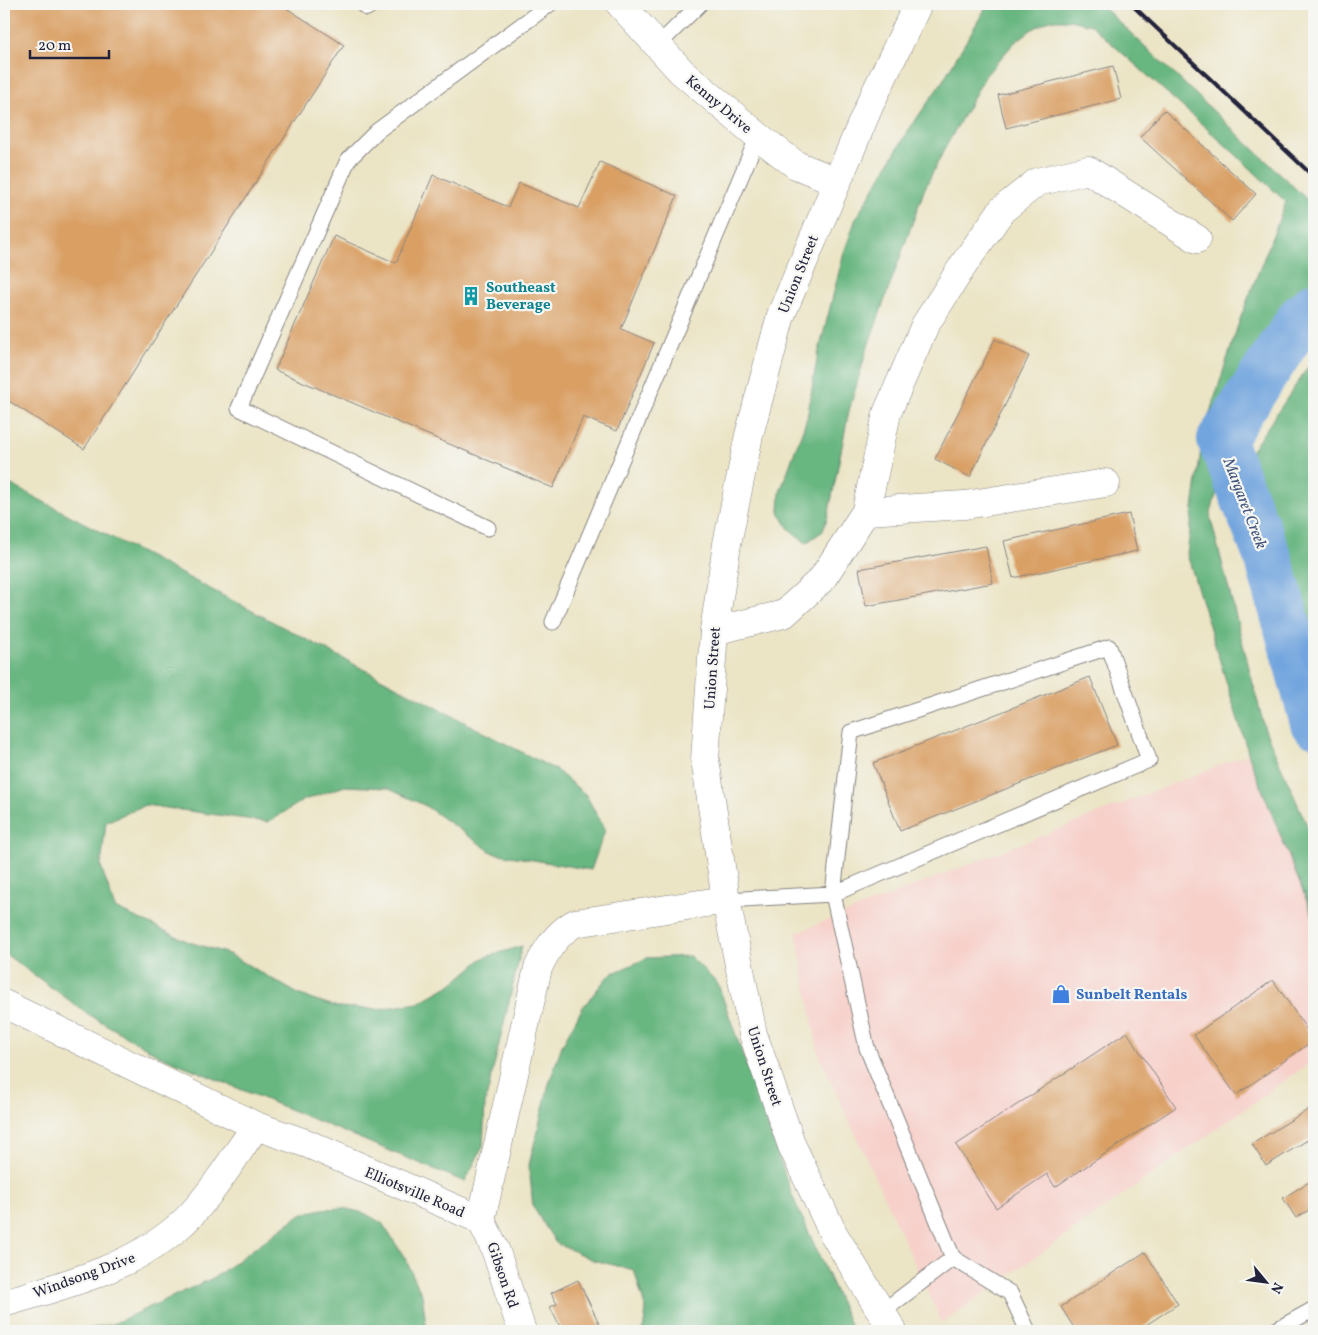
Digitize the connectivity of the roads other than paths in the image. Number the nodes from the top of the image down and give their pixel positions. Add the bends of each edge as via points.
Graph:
1 (362, 4) edge
2 (373, 4) edge
3 (550, 4) edge
4 (620, 4) edge
5 (700, 4) edge
6 (918, 4) edge
7 (657, 46) junction
8 (758, 136) junction
9 (836, 181) junction
10 (1197, 239) dead end
11 (1106, 483) dead end
12 (866, 510) junction
13 (488, 528) dead end
14 (553, 622) dead end
15 (714, 631) junction
16 (833, 894) junction
17 (726, 900) junction
18 (4, 1004) edge
19 (256, 1126) junction
20 (482, 1220) junction
21 (953, 1258) junction
22 (4, 1303) edge
23 (1314, 1310) edge
24 (888, 1322) edge
25 (522, 1331) edge
26 (1028, 1331) edge
27 (1274, 1331) edge

1 - 2 lane via 367,8
3 - 13 lane via 377,130 348,160 239,408
4 - 7 street, Kenny Drive
5 - 7 lane
6 - 9 street, Union Street
7 - 8 street, Kenny Drive via 681,71
8 - 9 street, Kenny Drive via 796,165
8 - 14 lane
9 - 15 street, Union Street via 781,315 749,435
10 - 12 street via 1088,170 1038,182 1002,210 925,325 888,413
11 - 12 street via 965,505
12 - 15 street via 822,579 784,614
15 - 17 street, Union Street via 705,759
16 - 16 lane via 1149,760 1109,647 851,732
16 - 17 lane
16 - 21 lane via 867,1048
17 - 20 street, Elliotsville Road via 575,923 562,930 554,940 538,968
17 - 24 street, Union Street via 753,1034 792,1146 838,1244
18 - 19 street, Elliotsville Road
19 - 20 street, Elliotsville Road via 308,1144
19 - 22 street, Windsong Drive via 217,1183 178,1227 140,1255 74,1281
20 - 25 street, Gibson Rd
21 - 24 lane
21 - 26 lane via 1010,1293
23 - 27 lane

